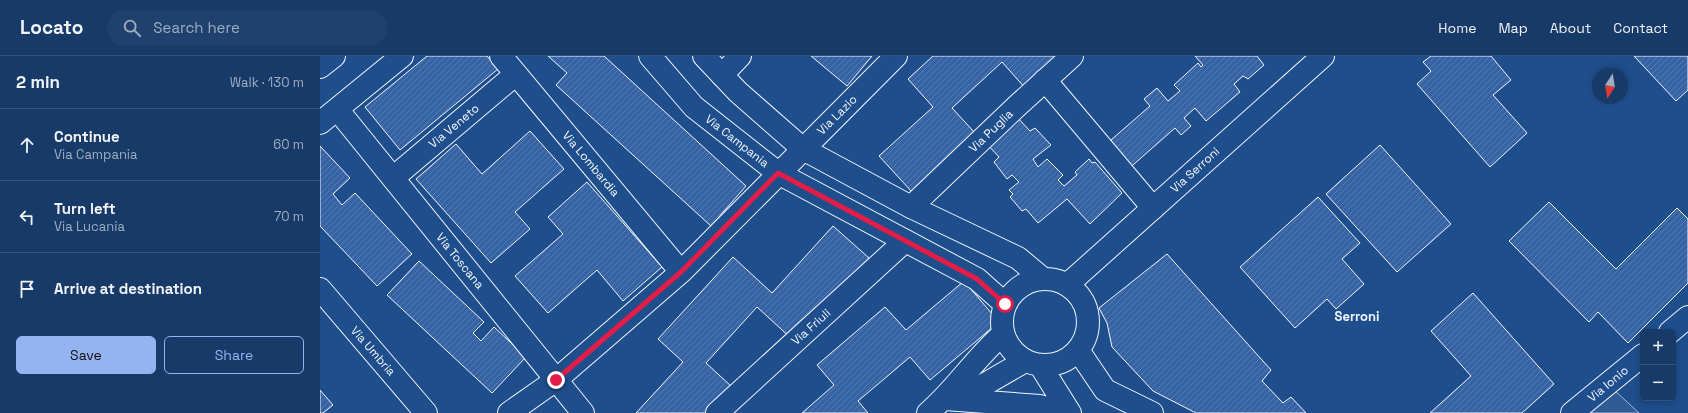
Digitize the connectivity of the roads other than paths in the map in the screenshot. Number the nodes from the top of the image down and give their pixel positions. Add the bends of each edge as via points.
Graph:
1 (334, 56) edge
2 (402, 56) edge
3 (501, 56) edge
4 (650, 56) edge
5 (704, 56) edge
6 (740, 56) edge
7 (896, 56) edge
8 (1072, 56) edge
9 (1323, 56) edge
10 (320, 67) edge
11 (516, 74) junction
12 (722, 75) junction
13 (1045, 80) junction
14 (337, 108) junction
15 (320, 123) edge
16 (803, 149) junction
17 (778, 173) junction
18 (393, 178) junction
19 (911, 207) junction
20 (1152, 208) junction
21 (904, 241) junction
22 (681, 272) junction
23 (1042, 278) junction
24 (1068, 285) junction
25 (320, 289) edge
26 (1005, 304) junction
27 (1688, 317) edge
28 (1674, 329) edge
29 (1003, 334) junction
30 (1078, 350) junction
31 (1640, 356) edge
32 (1032, 363) junction
33 (556, 380) junction
34 (945, 399) junction
35 (426, 413) edge
36 (509, 413) edge
37 (583, 413) edge
38 (717, 413) edge
39 (928, 413) edge
40 (1065, 413) edge
41 (1070, 413) edge
42 (1152, 413) edge
43 (1572, 413) edge

1 - 10 street
2 - 14 street
3 - 11 street, Via Lombardia
4 - 17 street, Via Campania via 694,107
5 - 12 street
6 - 12 street
7 - 16 street, Via Lazio
8 - 13 street, Via Puglia
9 - 20 street, Via Serroni
11 - 18 street, Via Veneto
11 - 22 street, Via Lombardia
12 - 16 street
13 - 19 street, Via Puglia
13 - 20 street
14 - 15 street
14 - 18 street, Via Toscana
16 - 17 street, Via Lazio
16 - 19 street
17 - 21 street, Via Campania
17 - 22 street, Via Lazio
18 - 33 street, Via Toscana
19 - 23 street via 1018,258
20 - 24 street, Via Serroni
21 - 26 street, Via Campania via 977,279
21 - 38 street, Via Friuli
22 - 33 street, Via Lazio
23 - 24 street via 1054,279
23 - 26 street via 1023,284 1011,293
24 - 30 street via 1085,306 1088,321 1086,336
25 - 35 street, Via Umbria
26 - 29 street via 1001,325
27 - 28 street
29 - 32 street via 1013,352
29 - 34 street
30 - 32 street via 1058,363
30 - 42 street via 1105,390
31 - 43 street, Via Ionio
32 - 34 street via 968,394
32 - 41 street
33 - 36 street, Via Lazio
33 - 37 street, Via Toscana
34 - 39 street
34 - 40 street via 1040,406

